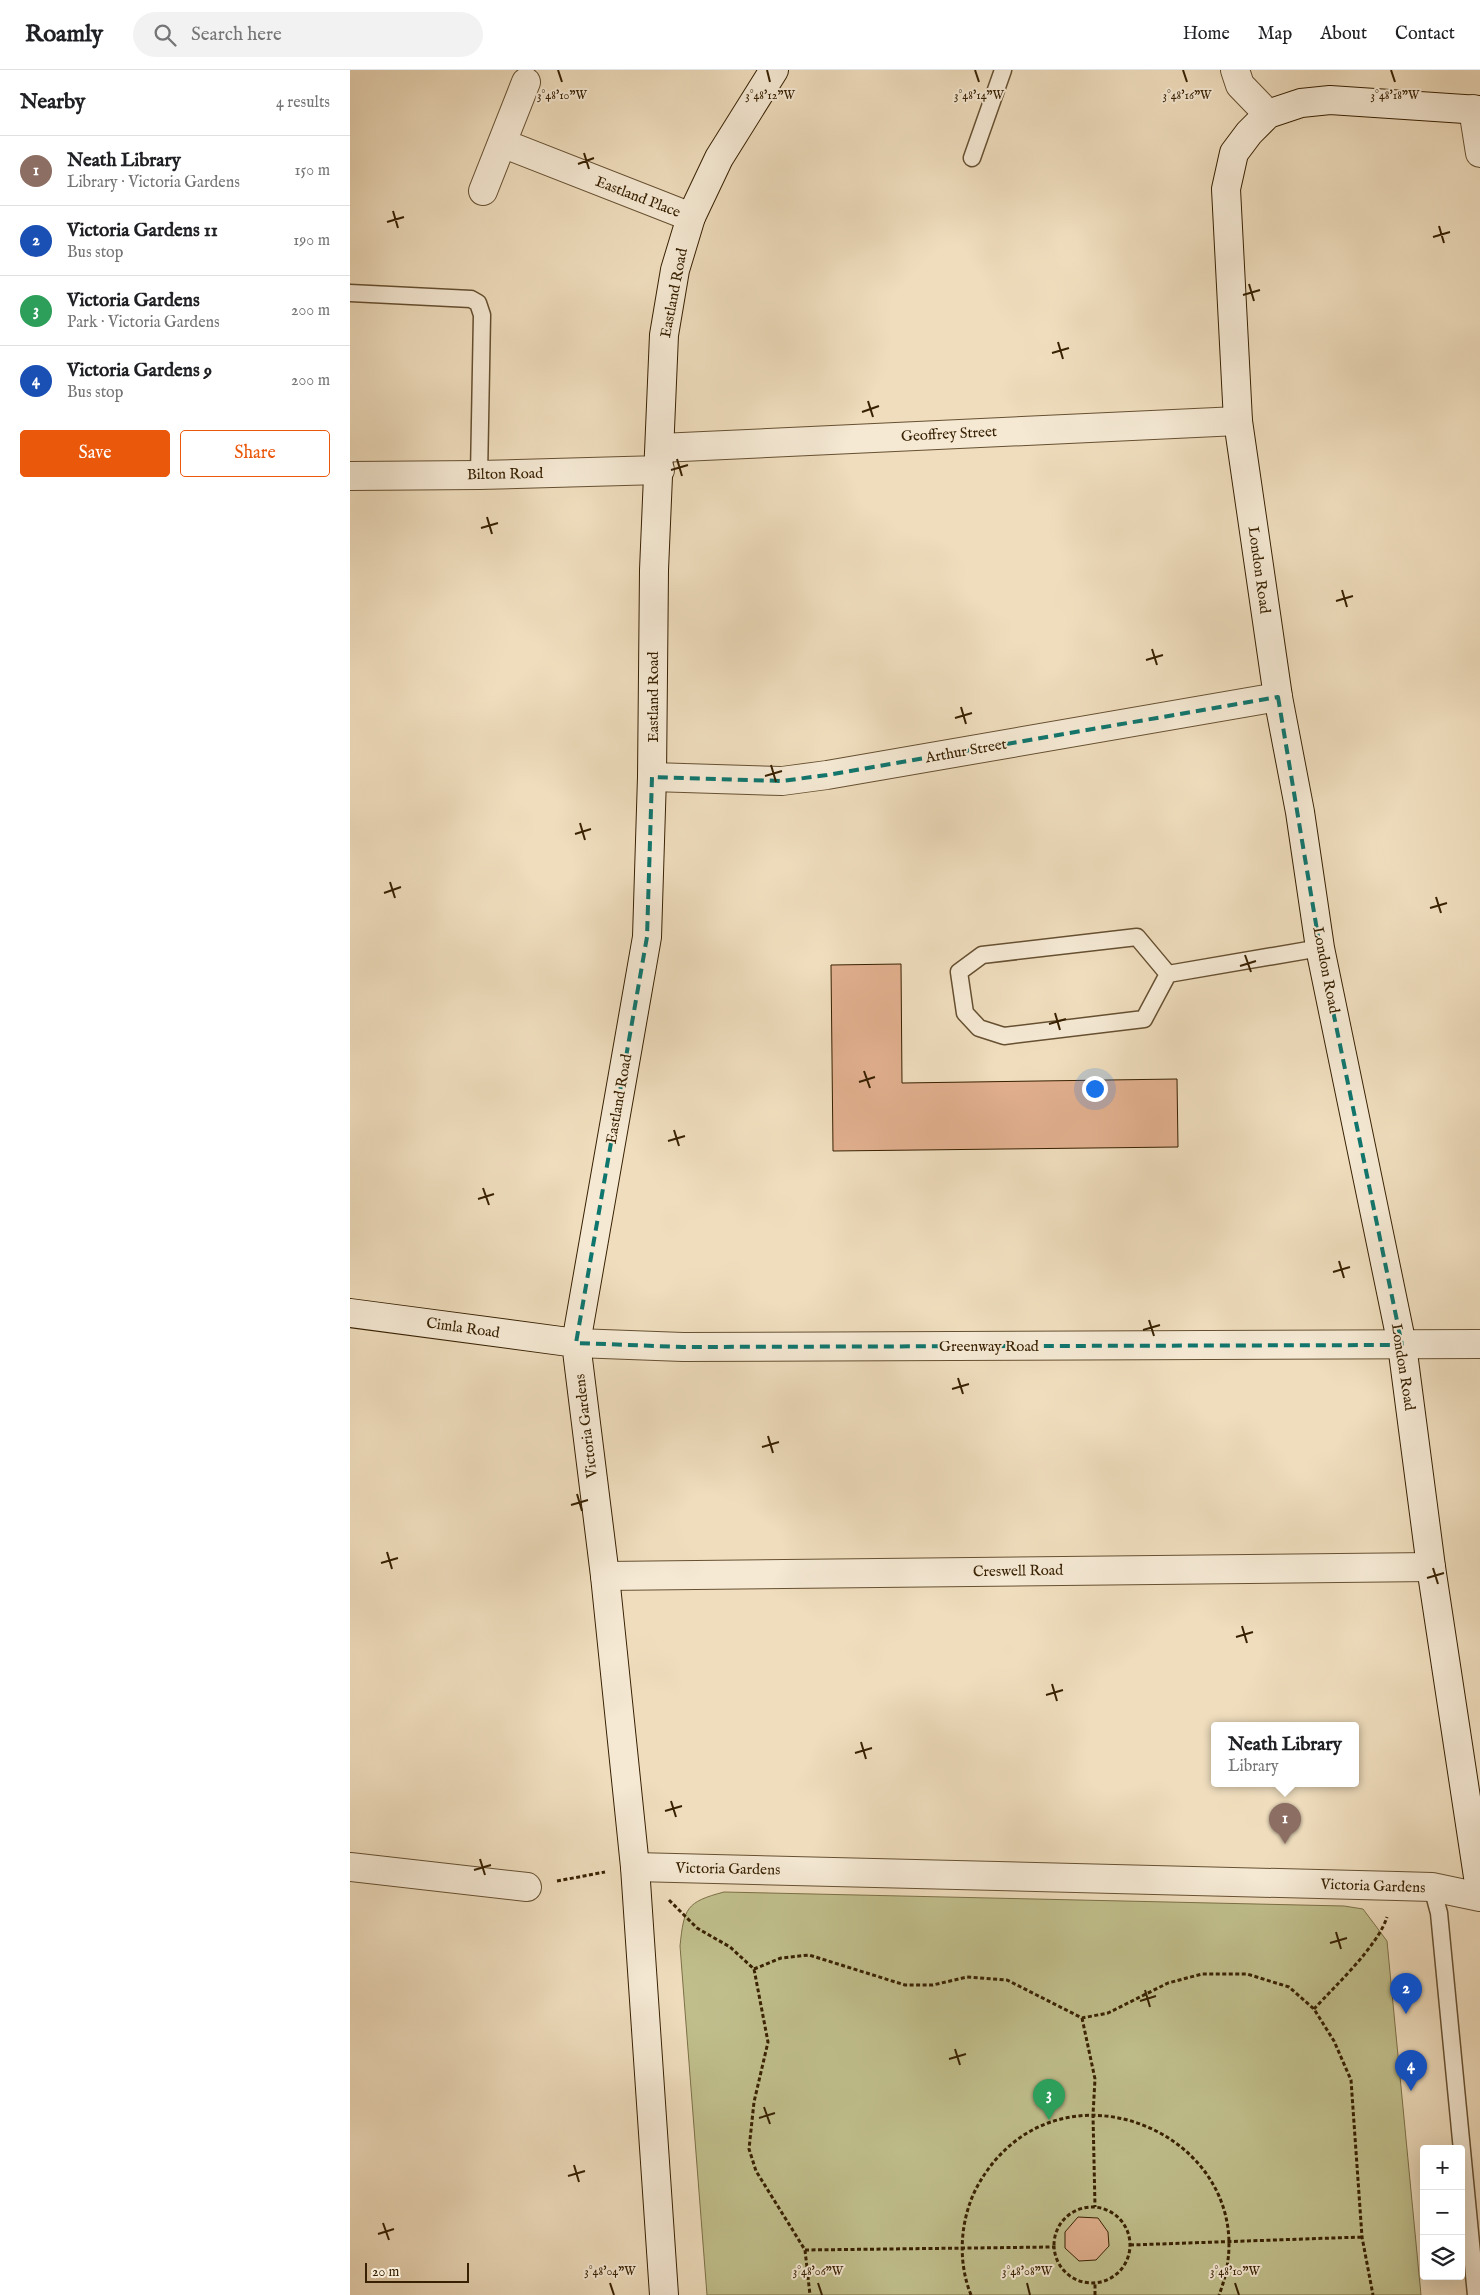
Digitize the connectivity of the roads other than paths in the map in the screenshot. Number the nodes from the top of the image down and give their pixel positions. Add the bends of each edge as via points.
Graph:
1 (774, 70) edge
2 (1003, 70) edge
3 (1235, 70) edge
4 (526, 82) dead end
5 (1477, 110) edge
6 (1268, 114) junction
7 (502, 143) junction
8 (1480, 153) edge
9 (972, 158) dead end
10 (483, 191) dead end
11 (691, 217) junction
12 (350, 293) edge
13 (1238, 421) junction
14 (660, 459) junction
15 (479, 475) junction
16 (350, 476) edge
17 (1278, 697) junction
18 (652, 777) junction
19 (1320, 948) junction
20 (1168, 974) junction
21 (350, 1313) edge
22 (576, 1343) junction
23 (1480, 1344) edge
24 (1402, 1345) junction
25 (1431, 1567) junction
26 (605, 1576) junction
27 (350, 1867) edge
28 (635, 1867) junction
29 (527, 1887) road end
30 (1432, 1887) junction
31 (1480, 1890) edge
32 (1480, 1897) edge
33 (664, 2295) edge
34 (1476, 2295) edge

1 - 11 street, Eastland Road via 719,158
2 - 9 lane
3 - 6 street via 1240,85
4 - 7 street
5 - 6 street via 1330,100 1301,103
5 - 8 street
6 - 13 street, London Road via 1234,153 1226,189
7 - 10 street
7 - 11 street, Eastland Place
11 - 14 street, Eastland Road via 675,270 664,335
12 - 15 lane via 478,303 482,315
13 - 14 street, Geoffrey Street
13 - 17 street, London Road
14 - 15 street, Bilton Road
14 - 18 street, Eastland Road via 654,570
15 - 16 street, Bilton Road
17 - 18 street, Arthur Street via 782,781
17 - 19 street, London Road via 1300,812
18 - 22 street, Eastland Road via 647,937
19 - 20 lane
19 - 24 street, London Road
20 - 20 lane via 1144,1020 1004,1036 979,1028 965,1013 959,972 982,955 1137,938
21 - 22 street, Cimla Road
22 - 24 street, Greenway Road via 682,1347
22 - 26 street, Victoria Gardens
23 - 24 street, Greenway Road
24 - 25 street, London Road
25 - 26 street, Creswell Road
25 - 31 street, London Road
26 - 28 street, Victoria Gardens
27 - 29 street
28 - 30 street, Victoria Gardens
28 - 33 street, Victoria Gardens
30 - 32 street, Victoria Gardens
30 - 34 lane via 1439,1912

